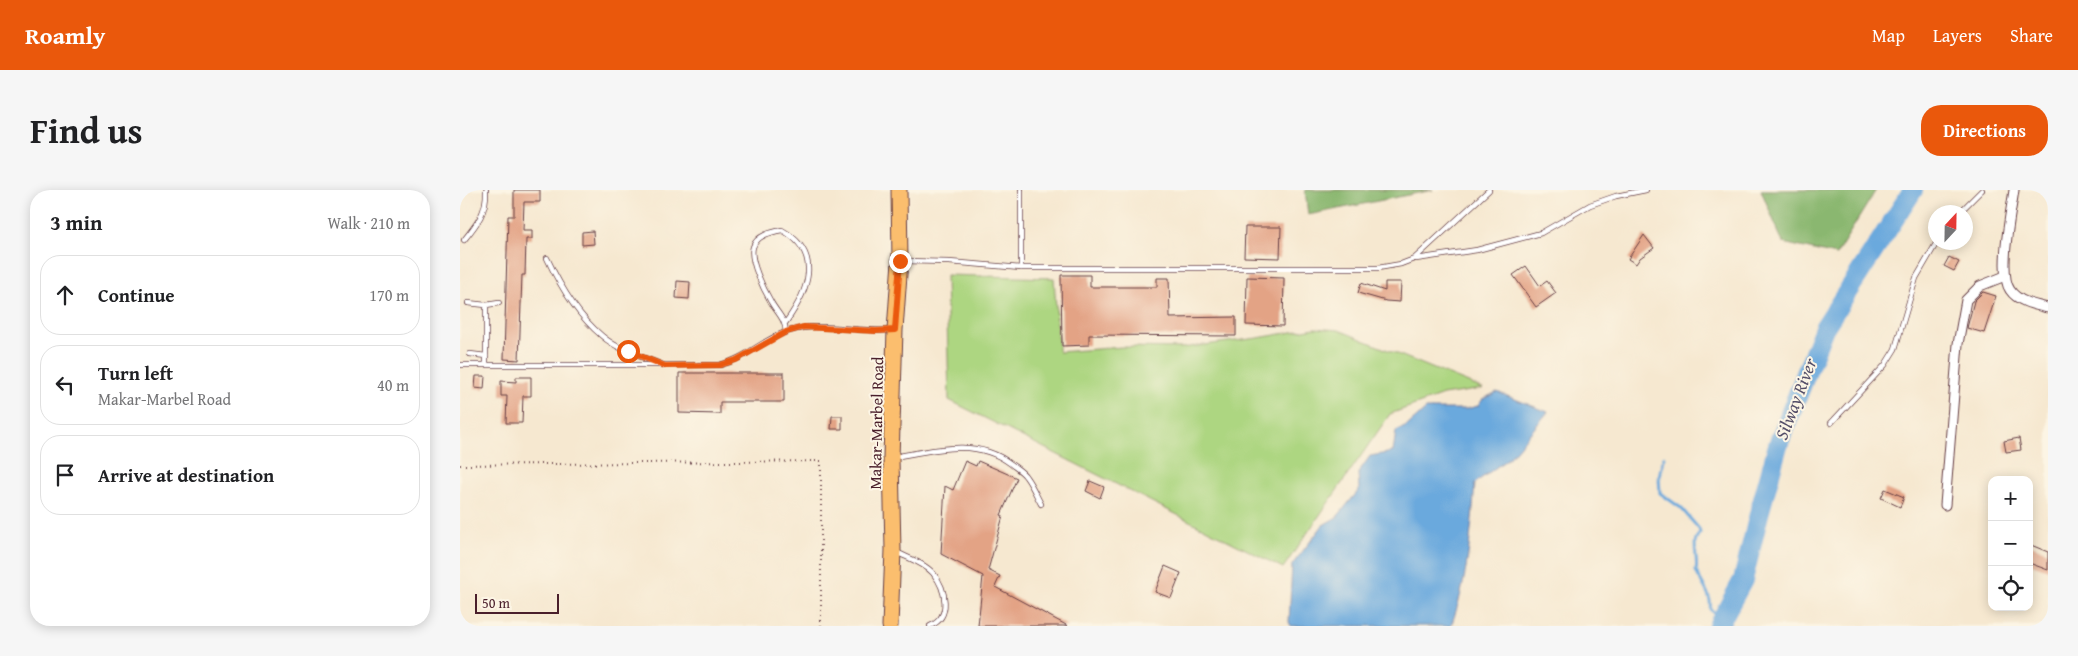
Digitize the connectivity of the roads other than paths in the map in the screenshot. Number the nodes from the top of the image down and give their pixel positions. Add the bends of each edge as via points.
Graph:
1 (486, 190) edge
2 (899, 190) edge
3 (1021, 190) edge
4 (1489, 190) edge
5 (1646, 190) edge
6 (1982, 190) edge
7 (2014, 190) edge
8 (1967, 205) edge
9 (464, 240) dead end
10 (1932, 250) edge
11 (547, 258) dead end
12 (1414, 259) junction
13 (900, 261) junction
14 (1021, 268) junction
15 (2005, 276) junction
16 (468, 303) dead end
17 (499, 303) dead end
18 (486, 305) junction
19 (2048, 308) edge
20 (786, 322) junction
21 (895, 330) junction
22 (786, 332) junction
23 (470, 354) dead end
24 (486, 356) junction
25 (460, 365) edge
26 (486, 365) junction
27 (665, 366) junction
28 (1831, 423) dead end
29 (891, 458) junction
30 (1041, 504) dead end
31 (1945, 505) dead end
32 (893, 550) junction
33 (890, 626) edge
34 (930, 626) edge

1 - 9 lane via 483,214
2 - 13 main road, Makar-Marbel Road
3 - 14 lane
4 - 12 lane
5 - 12 lane via 1590,205 1541,233 1477,250
6 - 8 lane
7 - 15 street
10 - 28 lane via 1916,278 1895,349 1885,365
11 - 27 lane via 556,279 577,309 603,337
12 - 14 lane via 1378,268
13 - 14 lane
13 - 21 main road, Makar-Marbel Road
15 - 19 street via 2010,290 2018,297
15 - 31 street via 1980,286 1966,300 1958,344
16 - 18 lane
17 - 18 lane
18 - 24 lane
20 - 20 lane via 771,302 753,260 756,242 767,232 782,230 804,248 809,273 797,306
20 - 22 lane
21 - 22 lane via 804,327
21 - 29 main road, Makar-Marbel Road
22 - 27 lane via 726,364
23 - 24 lane
24 - 26 lane
25 - 26 lane
26 - 27 lane
29 - 30 lane via 946,448 984,450 1005,459 1026,475
29 - 32 main road, Makar-Marbel Road
32 - 33 main road, Makar-Marbel Road
32 - 34 lane via 922,564 941,586 946,601 943,615

